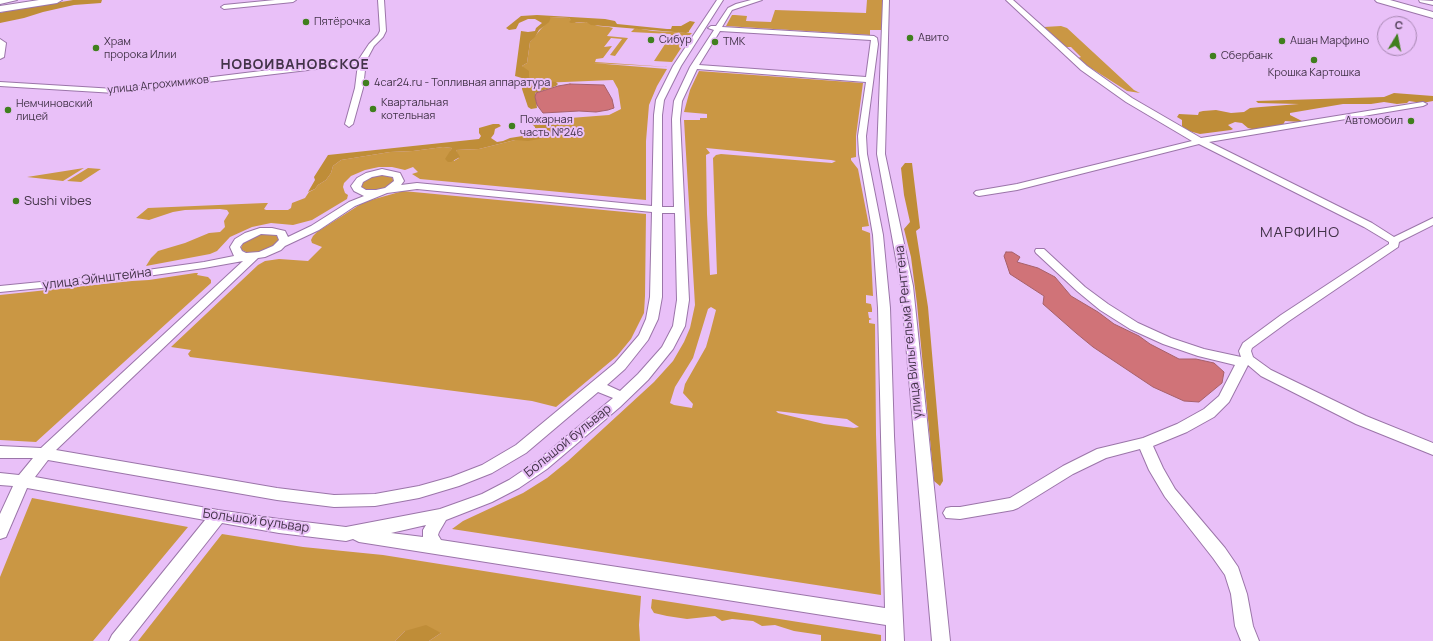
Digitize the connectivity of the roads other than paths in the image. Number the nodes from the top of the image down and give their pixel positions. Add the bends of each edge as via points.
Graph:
1 (13, 0) edge
2 (40, 0) edge
3 (57, 0) edge
4 (293, 0) edge
5 (381, 0) edge
6 (720, 0) edge
7 (759, 0) edge
8 (886, 0) edge
9 (1009, 0) edge
10 (1380, 0) edge
11 (1389, 0) edge
12 (1406, 0) edge
13 (1416, 0) edge
14 (1423, 0) edge
15 (0, 2) edge
16 (1433, 6) edge
17 (0, 7) edge
18 (224, 8) dead end
19 (1433, 15) edge
20 (702, 27) junction
21 (717, 28) junction
22 (0, 41) edge
23 (0, 57) edge
24 (362, 61) junction
25 (694, 67) junction
26 (870, 80) junction
27 (0, 84) edge
28 (1423, 104) dead end
29 (349, 124) dead end
30 (1201, 141) junction
31 (399, 178) junction
32 (417, 186) junction
33 (359, 191) junction
34 (386, 191) junction
35 (979, 193) dead end
36 (352, 204) junction
37 (656, 209) junction
38 (680, 210) junction
39 (1433, 221) edge
40 (324, 223) junction
41 (272, 231) junction
42 (1394, 241) junction
43 (281, 244) junction
44 (235, 247) junction
45 (1040, 251) dead end
46 (252, 256) junction
47 (193, 267) junction
48 (226, 283) junction
49 (0, 289) edge
50 (1246, 360) junction
51 (598, 386) junction
52 (622, 397) junction
53 (1145, 443) junction
54 (1433, 449) edge
55 (0, 452) edge
56 (44, 454) junction
57 (0, 479) edge
58 (22, 482) junction
59 (951, 513) dead end
60 (441, 515) junction
61 (218, 516) junction
62 (0, 532) edge
63 (346, 534) junction
64 (436, 546) junction
65 (895, 618) junction
66 (118, 641) edge
67 (895, 641) edge
68 (941, 641) edge
69 (1250, 641) edge

1 - 15 street
2 - 17 highway
3 - 17 highway
4 - 18 street
5 - 24 street via 382,34
6 - 20 street, Большой бульвар
7 - 21 street, Большой бульвар via 730,8
8 - 68 street, улица Вильгельма Рентгена via 881,154 906,286
9 - 30 street via 1084,68 1129,100
10 - 19 highway
11 - 19 highway
12 - 16 highway
13 - 16 highway
14 - 16 main road
20 - 21 street
20 - 37 street, Большой бульвар via 660,100
21 - 25 street, Большой бульвар
21 - 26 street, улица Вильгельма Рентгена via 874,38
22 - 23 street via 3,43
24 - 27 street, улица Агрохимиков via 115,91
24 - 29 street via 359,88
25 - 26 street
25 - 38 street, Большой бульвар via 682,90 676,119
26 - 65 street, улица Вильгельма Рентгена via 862,136 878,235 884,308
28 - 30 street
30 - 35 street via 1012,188
30 - 42 street via 1368,225
31 - 32 street
31 - 33 street via 388,173 370,175 357,183
31 - 34 street via 397,184
32 - 34 street
32 - 37 street
33 - 34 street
33 - 36 street
34 - 36 street
36 - 40 street
37 - 38 street
37 - 51 street, Большой бульвар via 656,297 652,319 644,337 634,350
38 - 52 street, Большой бульвар via 683,300 679,326 667,349
39 - 42 street
40 - 41 street via 299,229
40 - 43 street
41 - 43 street via 283,235 284,241
41 - 44 street via 248,235
42 - 50 street via 1394,245 1251,343 1245,351
43 - 46 street via 272,251
44 - 46 street via 240,255
44 - 47 street via 215,259
45 - 50 street via 1081,289 1134,326 1202,353
46 - 47 street
46 - 48 street
47 - 48 street via 223,270 228,277
47 - 49 street, улица Эйнштейна
48 - 56 street
50 - 53 street via 1224,399 1210,413
50 - 54 street via 1326,404
51 - 52 street
51 - 56 street, Большой бульвар via 521,449 487,469 433,488 375,500 334,501 277,494
52 - 60 street, Большой бульвар via 542,465 514,484 487,498
53 - 59 street via 1102,453 1068,470 1013,504
53 - 69 street via 1156,470 1170,493 1232,572 1239,594 1244,626
55 - 56 street, Большой бульвар
56 - 58 street
57 - 58 street, Большой бульвар
58 - 61 street, Большой бульвар
58 - 62 street
60 - 63 street, Большой бульвар
60 - 64 street via 430,536
61 - 63 street, Большой бульвар
61 - 66 street
63 - 64 street
64 - 65 street
65 - 67 street, улица Вильгельма Рентгена

